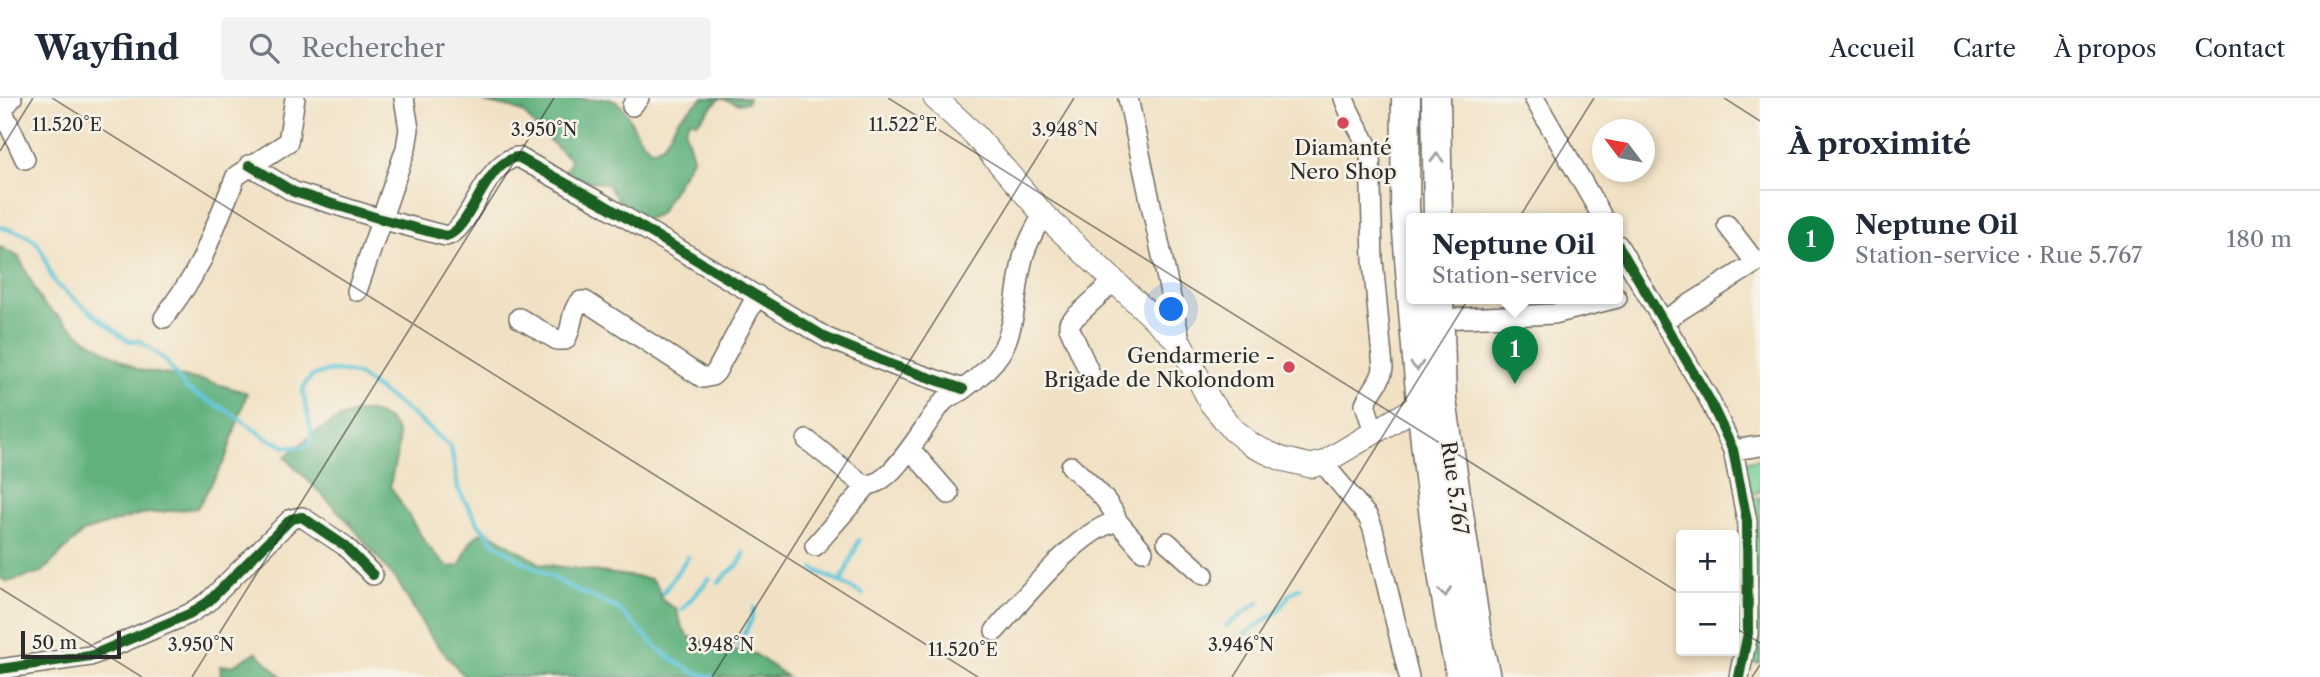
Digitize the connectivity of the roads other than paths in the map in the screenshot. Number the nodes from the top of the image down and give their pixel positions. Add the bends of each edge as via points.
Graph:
1 (12, 98) edge
2 (295, 98) edge
3 (404, 98) edge
4 (936, 98) edge
5 (1128, 98) edge
6 (1344, 98) edge
7 (1406, 98) edge
8 (1436, 98) edge
9 (1534, 98) edge
10 (25, 159) dead end
11 (249, 165) junction
12 (1438, 213) edge
13 (1600, 213) edge
14 (1043, 214) junction
15 (382, 219) junction
16 (1406, 219) edge
17 (1727, 225) dead end
18 (1623, 254) edge
19 (1758, 262) edge
20 (1114, 281) junction
21 (357, 291) dead end
22 (1645, 291) junction
23 (757, 295) junction
24 (1623, 297) edge
25 (1413, 304) edge
26 (1594, 304) edge
27 (1439, 309) edge
28 (164, 317) dead end
29 (519, 318) dead end
30 (1663, 321) junction
31 (1181, 344) junction
32 (1091, 376) dead end
33 (963, 389) junction
34 (1431, 402) junction
35 (1374, 432) junction
36 (807, 440) dead end
37 (1760, 446) edge
38 (911, 450) junction
39 (1733, 450) junction
40 (1323, 463) junction
41 (1071, 467) dead end
42 (867, 486) junction
43 (949, 494) dead end
44 (1118, 522) junction
45 (1167, 542) dead end
46 (815, 547) dead end
47 (1143, 551) dead end
48 (373, 575) dead end
49 (1204, 575) dead end
50 (995, 631) dead end
51 (0, 669) edge
52 (1409, 677) edge
53 (1461, 677) edge
54 (1486, 677) edge
55 (1739, 677) edge

1 - 10 street via 4,114
2 - 11 street via 288,142
3 - 15 street via 410,129
4 - 14 main road via 975,135
5 - 31 street
6 - 35 street via 1370,152 1373,261 1383,369 1364,404
7 - 16 highway
12 -> 8 highway
9 - 13 street
11 - 15 street via 294,192
11 - 28 street via 236,176 202,259
14 - 20 main road
14 - 33 street via 1027,244 1010,330 1000,353
15 - 21 street
15 - 23 street via 446,236 454,234 502,163 518,157
17 - 19 street
18 - 22 street
19 - 30 street
20 - 31 main road
20 - 32 street via 1069,323
22 - 24 street
22 - 30 street
23 - 29 street via 716,372 707,378 585,302 575,308 565,340
23 - 33 street via 827,338
25 -> 34 highway
26 - 27 street via 1554,314
27 - 34 highway, Rue 5.767
30 - 39 street
31 - 40 main road via 1211,403 1233,430 1253,446 1282,459 1311,466
33 - 38 street via 942,403
34 - 35 main road
34 -> 53 highway via 1430,500
34 - 54 highway, Rue 5.767
35 - 40 main road
36 - 42 street
37 - 39 street
38 - 42 street
38 - 43 street
39 - 55 street via 1747,522 1748,633
40 - 52 street via 1373,529
41 - 44 street via 1115,511
42 - 46 street
44 - 47 street
44 - 50 street via 1105,525 1061,558
45 - 49 street
48 - 51 street via 332,535 297,517 208,602 189,614 90,656

